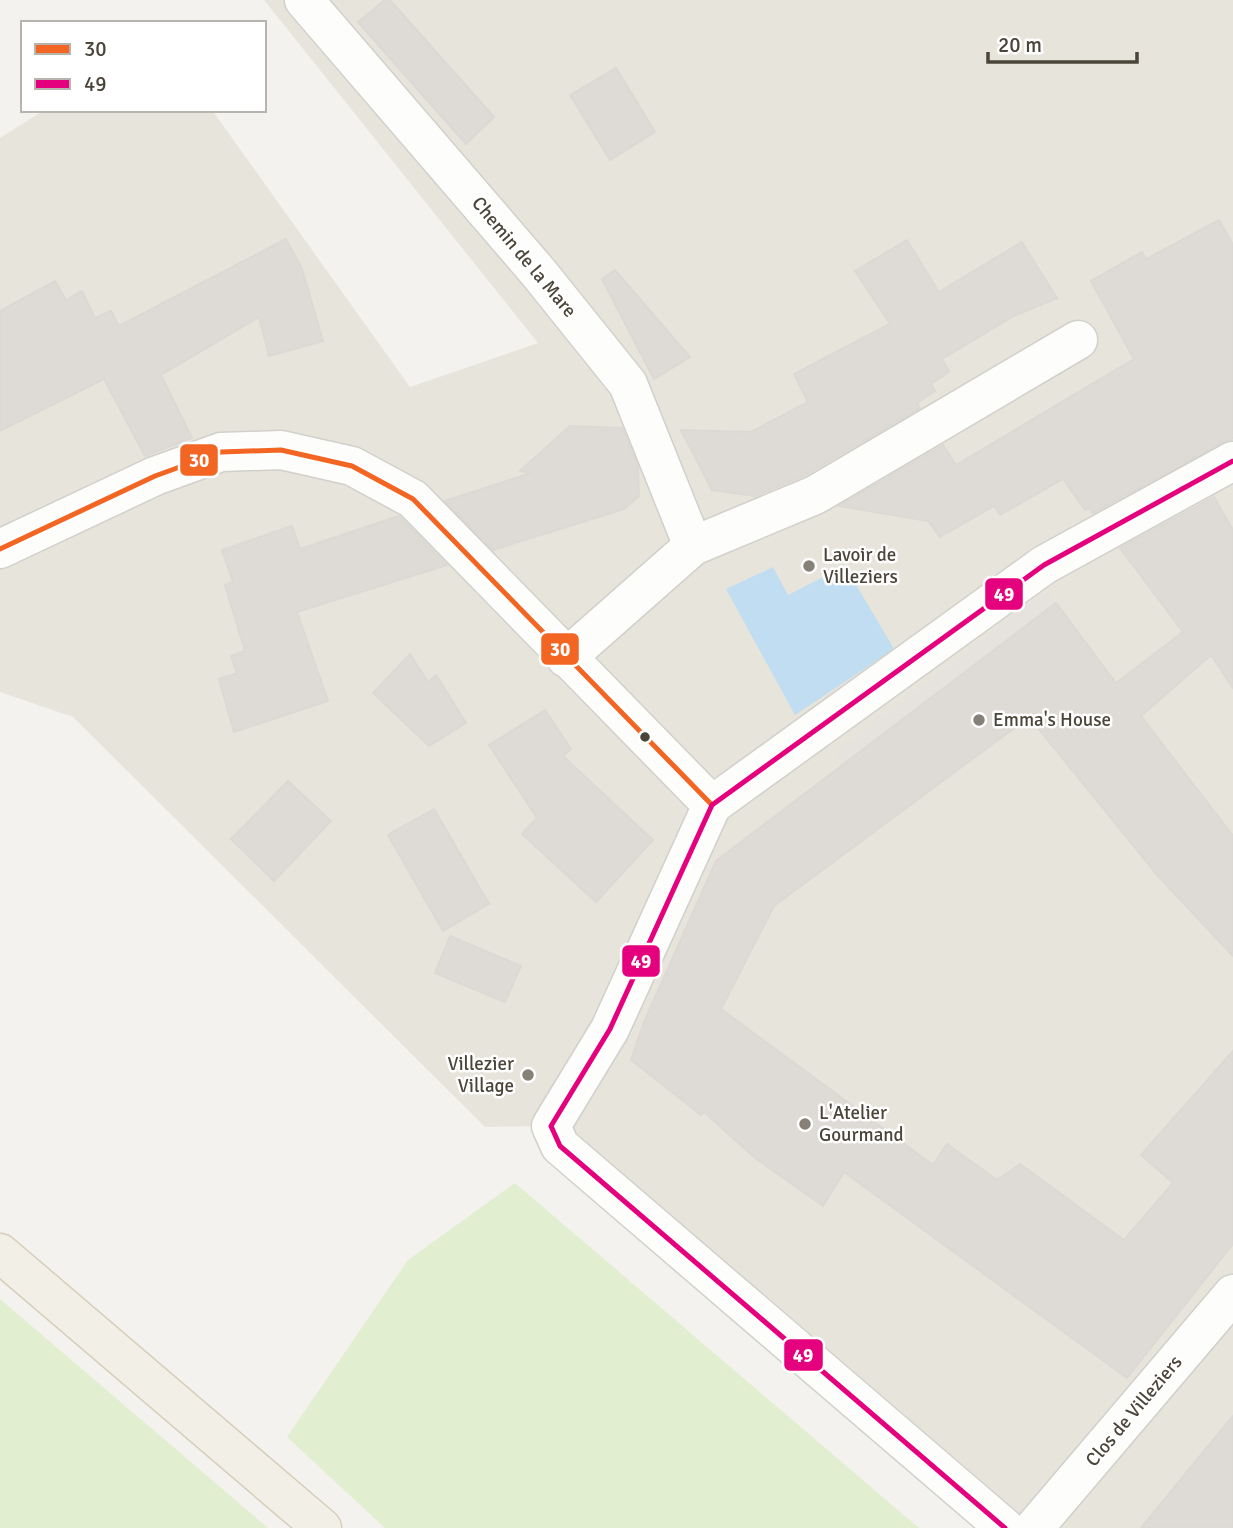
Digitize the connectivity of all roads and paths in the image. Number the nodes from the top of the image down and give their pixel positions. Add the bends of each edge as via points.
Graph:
1 (304, 0) edge
2 (1078, 340) dead end
3 (1233, 461) edge
4 (693, 546) junction
5 (0, 549) edge
6 (566, 658) junction
7 (712, 805) junction
8 (0, 1253) edge
9 (1233, 1294) edge
10 (322, 1528) edge
11 (1004, 1528) edge
12 (1034, 1528) edge

1 - 4 street, Chemin de la Mare via 628,384
2 - 4 street via 815,495
3 - 7 street via 1044,565
4 - 6 street
5 - 6 street via 155,475 221,452 281,450 352,466 413,499
6 - 7 street
7 - 11 street via 610,1029 551,1126 560,1146
8 - 10 main road
9 - 12 street, Clos de Villeziers

